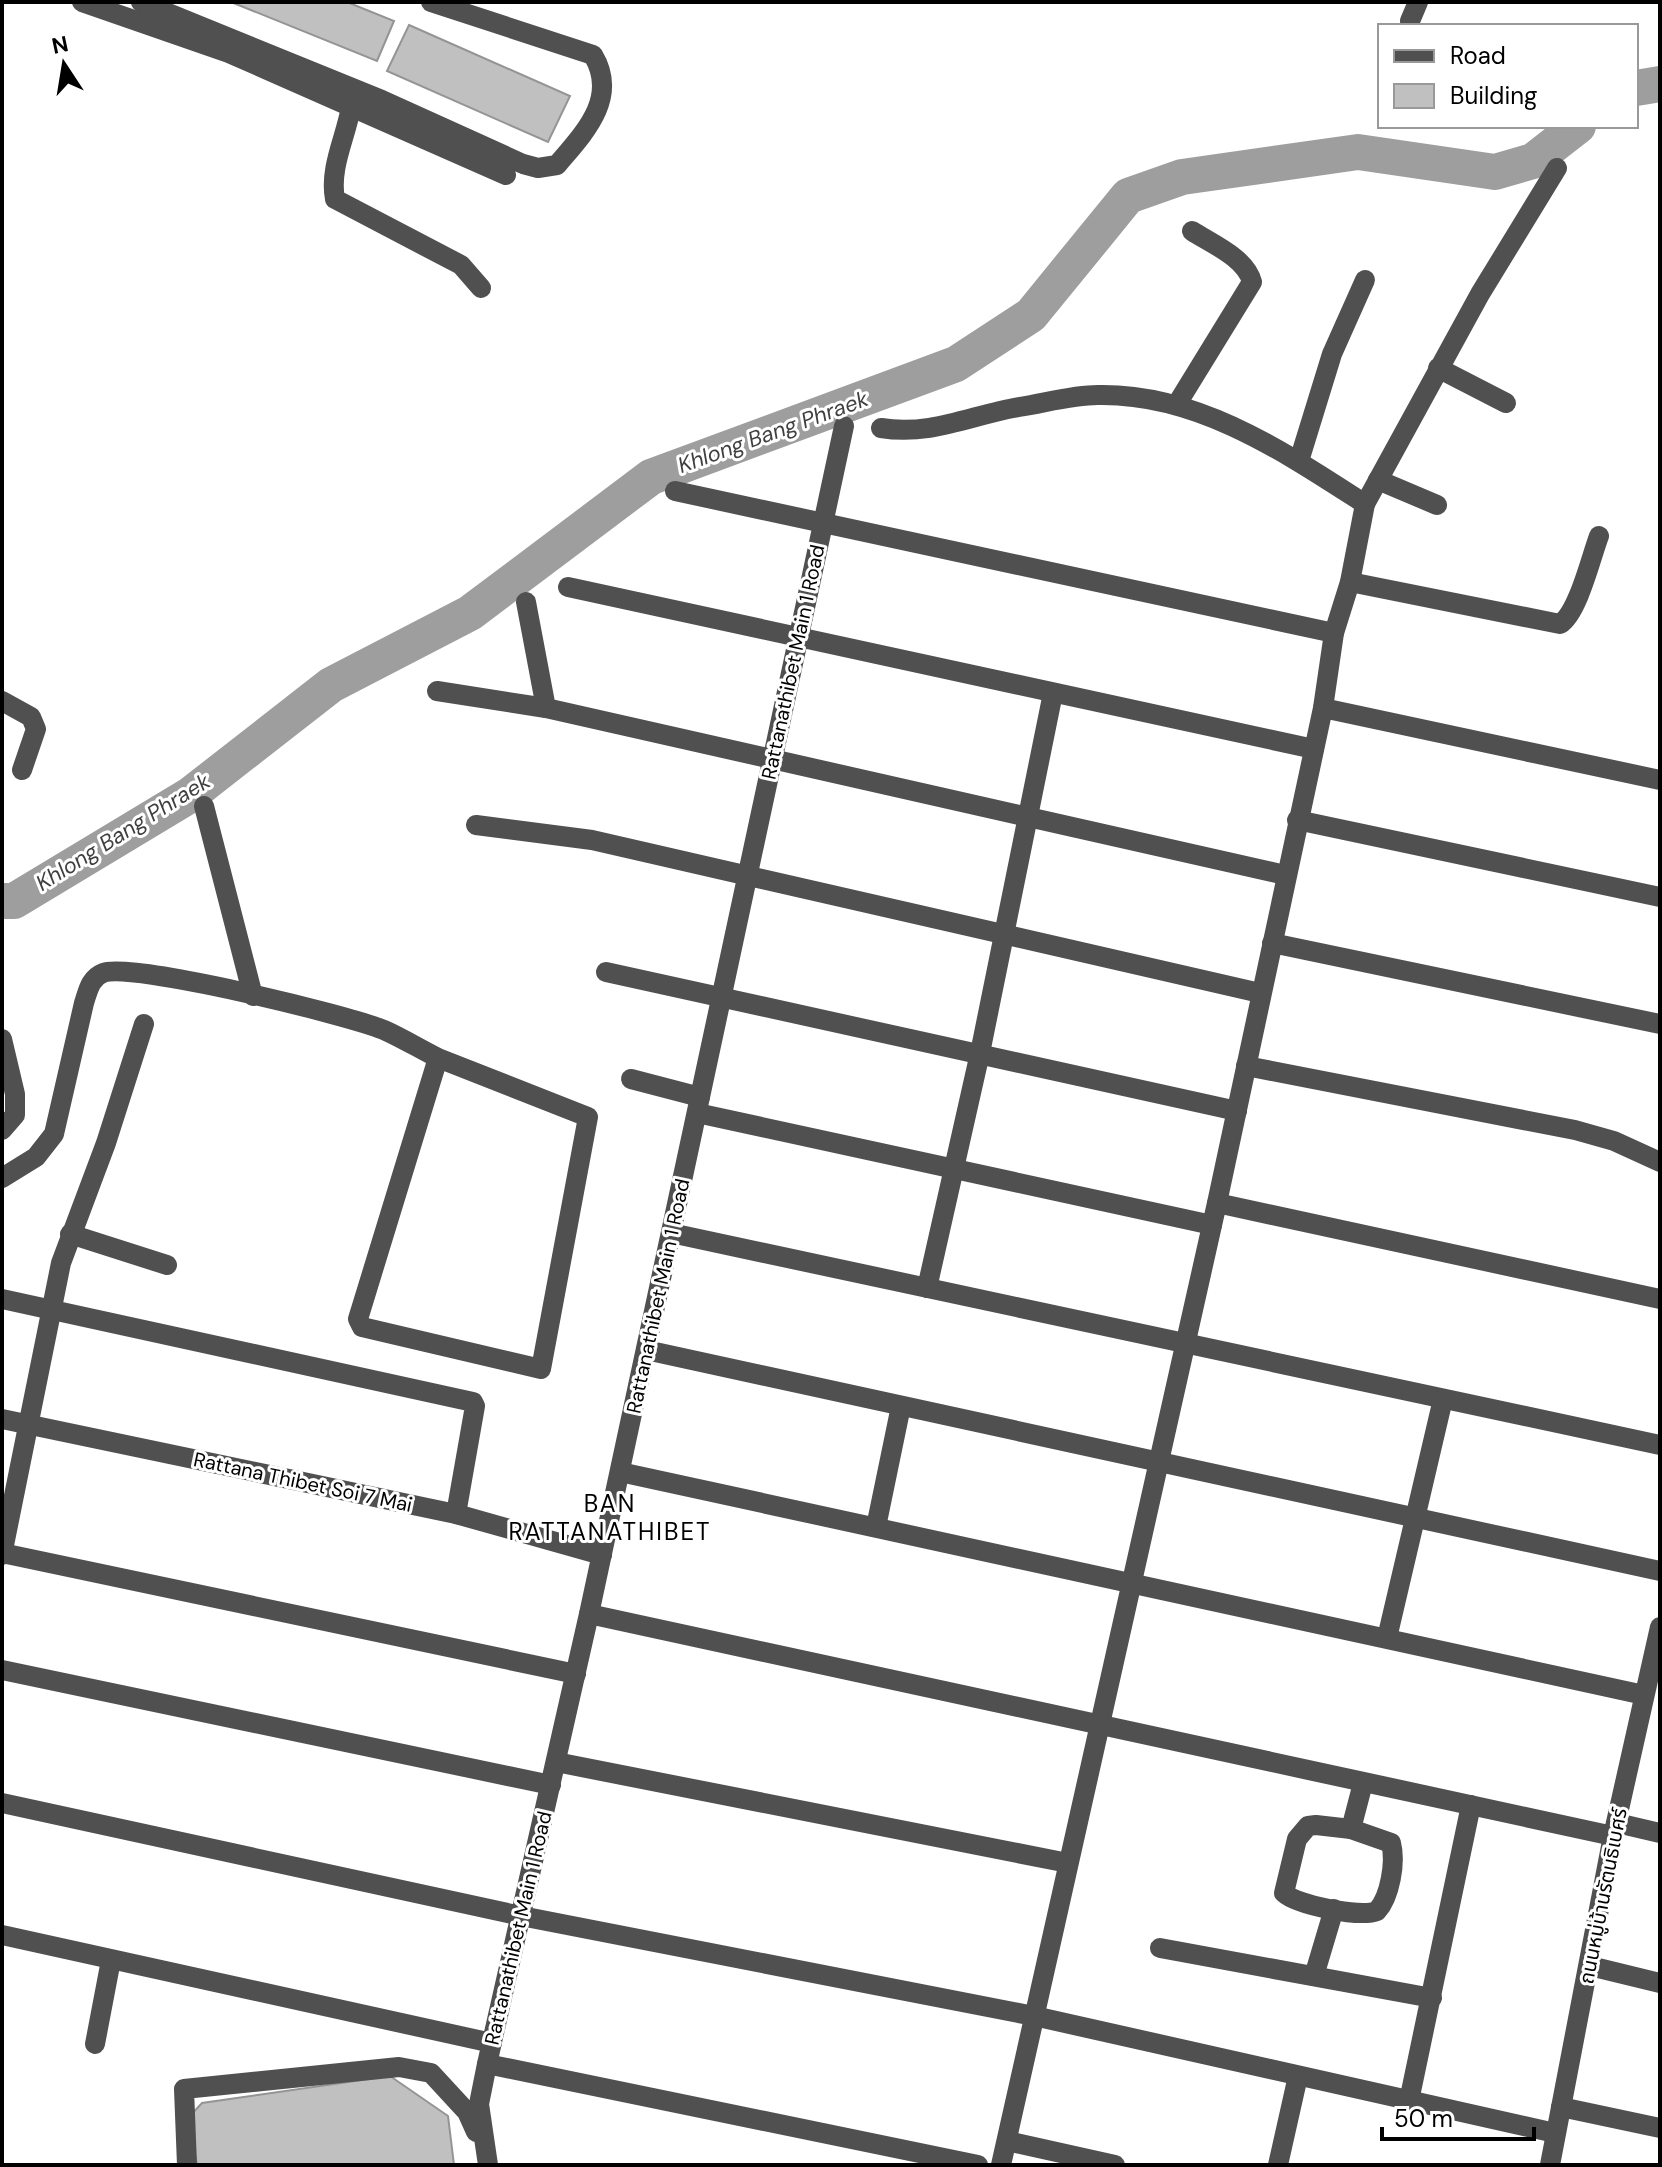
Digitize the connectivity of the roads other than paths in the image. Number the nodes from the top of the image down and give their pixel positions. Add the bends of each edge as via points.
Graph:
1 (82, 2) edge
2 (141, 2) edge
3 (431, 2) edge
4 (351, 107) junction
5 (1557, 168) dead end
6 (506, 175) dead end
7 (1192, 231) dead end
8 (1365, 280) dead end
9 (481, 288) dead end
10 (1438, 368) junction
11 (1506, 403) dead end
12 (1177, 404) junction
13 (844, 426) dead end
14 (881, 428) dead end
15 (1299, 461) junction
16 (1378, 480) junction
17 (675, 491) dead end
18 (1365, 504) junction
19 (1437, 505) dead end
20 (824, 520) junction
21 (1599, 536) dead end
22 (1350, 582) junction
23 (568, 587) dead end
24 (526, 602) dead end
25 (1334, 633) junction
26 (798, 640) junction
27 (437, 691) dead end
28 (1053, 693) junction
29 (2, 701) edge
30 (546, 708) junction
31 (1323, 708) junction
32 (1314, 749) junction
33 (773, 758) junction
34 (22, 770) dead end
35 (1660, 780) edge
36 (204, 806) dead end
37 (1029, 816) junction
38 (1297, 820) junction
39 (476, 825) dead end
40 (1285, 875) junction
41 (747, 877) junction
42 (1660, 897) edge
43 (1005, 935) junction
44 (1272, 943) junction
45 (606, 972) dead end
46 (1260, 993) junction
47 (722, 995) junction
48 (253, 996) junction
49 (144, 1024) dead end
50 (1660, 1024) edge
51 (2, 1039) edge
52 (980, 1053) junction
53 (438, 1058) junction
54 (1246, 1066) junction
55 (631, 1079) dead end
56 (699, 1105) junction
57 (1237, 1111) junction
58 (2, 1130) edge
59 (1660, 1162) edge
60 (953, 1169) junction
61 (2, 1178) edge
62 (1217, 1203) junction
63 (1212, 1225) junction
64 (671, 1233) junction
65 (70, 1234) junction
66 (167, 1265) dead end
67 (927, 1288) junction
68 (2, 1299) edge
69 (1660, 1299) edge
70 (52, 1310) junction
71 (1186, 1344) junction
72 (646, 1350) junction
73 (1443, 1399) junction
74 (901, 1406) junction
75 (2, 1419) edge
76 (26, 1423) junction
77 (1660, 1445) edge
78 (1157, 1462) junction
79 (620, 1472) junction
80 (456, 1514) junction
81 (1416, 1519) junction
82 (876, 1527) junction
83 (2, 1554) edge
84 (602, 1555) junction
85 (1660, 1571) edge
86 (1131, 1581) junction
87 (589, 1614) junction
88 (1660, 1627) edge
89 (1387, 1638) junction
90 (2, 1670) edge
91 (576, 1674) junction
92 (1650, 1687) edge
93 (1099, 1725) junction
94 (556, 1762) junction
95 (1363, 1783) junction
96 (551, 1785) junction
97 (2, 1803) edge
98 (1471, 1805) junction
99 (1351, 1829) junction
100 (1615, 1829) junction
101 (1660, 1833) edge
102 (1068, 1863) junction
103 (1334, 1909) junction
104 (521, 1916) junction
105 (2, 1935) edge
106 (1160, 1948) dead end
107 (111, 1960) junction
108 (1590, 1966) junction
109 (1314, 1976) junction
110 (1660, 1983) edge
111 (1432, 1998) junction
112 (1034, 2016) junction
113 (492, 2043) junction
114 (95, 2044) dead end
115 (487, 2064) junction
116 (1298, 2076) junction
117 (1409, 2101) junction
118 (1561, 2107) junction
119 (1660, 2128) edge
120 (1555, 2133) junction
121 (1007, 2141) junction
122 (187, 2165) edge
123 (486, 2165) edge
124 (978, 2165) edge
125 (1001, 2165) edge
126 (1115, 2165) edge
127 (1278, 2165) edge
128 (1550, 2165) edge

1 - 4 street via 229,53
2 - 3 street via 523,164 557,165 590,127 604,95 601,69 593,55
4 - 6 street
4 - 9 street via 336,166 335,199 461,265
5 - 10 street
7 - 12 street via 1235,259 1249,271 1252,282
8 - 15 street via 1332,354
10 - 11 street
10 - 16 street
12 - 14 street via 1096,395 1008,409 928,430
12 - 15 street
13 - 20 street, Rattanathibet Main 1 Road
15 - 18 street
16 - 18 street
16 - 19 street
17 - 20 street
18 - 22 street
20 - 25 street
20 - 26 street, Rattanathibet Main 1 Road
21 - 22 street via 1574,606 1560,624
22 - 25 street
23 - 26 street
24 - 30 street
25 - 31 street
26 - 28 street
26 - 33 street, Rattanathibet Main 1 Road
27 - 30 street
28 - 32 street
28 - 37 street
29 - 34 street via 31,717 36,729
30 - 33 street
31 - 32 street
31 - 35 street
32 - 38 street
33 - 37 street
33 - 41 street, Rattanathibet Main 1 Road
36 - 48 street
37 - 40 street
37 - 43 street
38 - 40 street
38 - 42 street
39 - 41 street via 592,840
40 - 44 street
41 - 43 street
41 - 47 street, Rattanathibet Main 1 Road
43 - 46 street
43 - 52 street
44 - 46 street
44 - 50 street
45 - 47 street
46 - 54 street
47 - 52 street
47 - 56 street, Rattanathibet Main 1 Road
48 - 53 street via 381,1029
48 - 61 street via 143,973 103,973 91,982 84,1003 54,1134 36,1157
49 - 65 street
51 - 58 street via 15,1115
52 - 57 street
52 - 60 street
53 - 53 street via 358,1319 370,1331 541,1369 588,1117
54 - 57 street
54 - 59 street via 1575,1130
55 - 56 street
56 - 60 street
56 - 64 street, Rattanathibet Main 1 Road
57 - 62 street
60 - 63 street
60 - 67 street
62 - 63 street
62 - 69 street
63 - 71 street
64 - 67 street
64 - 72 street, Rattanathibet Main 1 Road
65 - 66 street
65 - 70 street
67 - 71 street
68 - 70 street
70 - 76 street
70 - 80 street via 473,1402
71 - 73 street
71 - 78 street
72 - 74 street
72 - 79 street, Rattanathibet Main 1 Road
73 - 77 street
73 - 81 street
74 - 78 street
74 - 82 street
75 - 76 street, Rattana Thibet Soi 7 Mai
76 - 80 street, Rattana Thibet Soi 7 Mai
76 - 83 street
78 - 81 street
78 - 86 street
79 - 82 street
79 - 84 street, Rattanathibet Main 1 Road
80 - 84 street, Rattana Thibet Soi 7 Mai
81 - 85 street
81 - 89 street
82 - 86 street
83 - 91 street
84 - 87 street, Rattanathibet Main 1 Road
86 - 89 street
86 - 93 street
87 - 91 street, Rattanathibet Main 1 Road
87 - 93 street
88 - 92 street, ถนนหมู่บ้านรัตนธิเบศร์
89 - 92 street
90 - 96 street
91 - 94 street, Rattanathibet Main 1 Road
92 - 100 street, ถนนหมู่บ้านรัตนธิเบศร์
93 - 95 street
93 - 102 street
94 - 96 street, Rattanathibet Main 1 Road
94 - 102 street
95 - 98 street
95 - 99 street
96 - 104 street, Rattanathibet Main 1 Road
97 - 104 street
98 - 100 street
98 - 111 street
99 - 103 street via 1391,1843 1388,1887 1382,1905 1369,1914
99 - 103 street via 1316,1825 1303,1830 1284,1886 1291,1899
100 - 101 street
100 - 108 street, ถนนหมู่บ้านรัตนธิเบศร์
102 - 112 street
103 - 109 street
104 - 112 street
104 - 113 street, Rattanathibet Main 1 Road
105 - 107 street
106 - 109 street
107 - 113 street
107 - 114 street
108 - 110 street
108 - 118 street, ถนนหมู่บ้านรัตนธิเบศร์
109 - 111 street
111 - 117 street
112 - 116 street
112 - 121 street
113 - 115 street, Rattanathibet Main 1 Road
115 - 123 street, Rattanathibet Main 1 Road via 479,2104
115 - 124 street
116 - 117 street
116 - 127 street
117 - 120 street
118 - 119 street
118 - 120 street, ถนนหมู่บ้านรัตนธิเบศร์
120 - 128 street, ถนนหมู่บ้านรัตนธิเบศร์
121 - 125 street
121 - 126 street
122 - 123 street via 184,2089 399,2067 431,2073 467,2112

